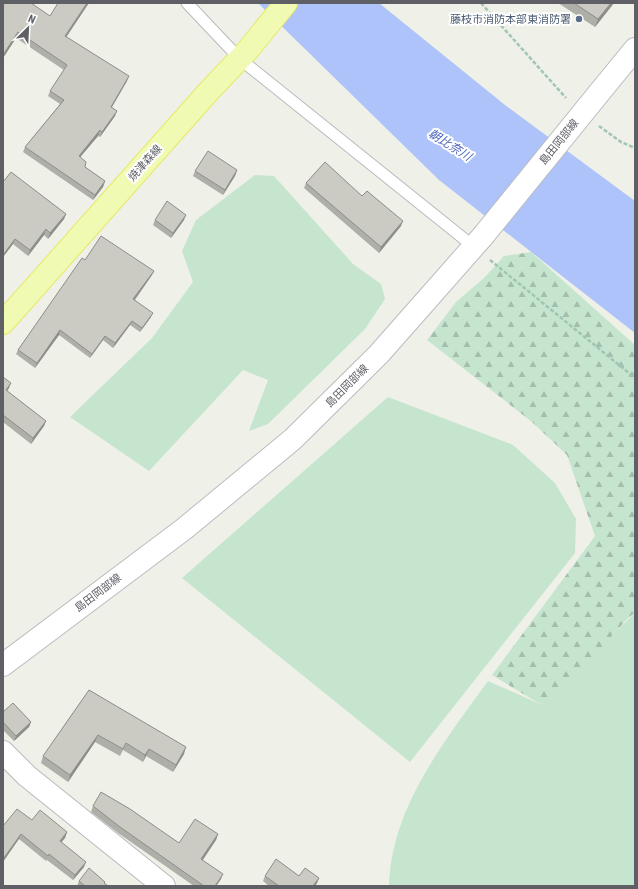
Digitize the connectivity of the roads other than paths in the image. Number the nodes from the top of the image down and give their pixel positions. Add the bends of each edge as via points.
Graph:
1 (187, 3) edge
2 (286, 3) edge
3 (635, 49) edge
4 (244, 55) junction
5 (478, 241) junction
6 (3, 323) edge
7 (3, 665) edge
8 (3, 752) edge
9 (164, 886) edge

1 - 4 lane
2 - 4 main road, 焼津森線
3 - 5 main road, 島田岡部線, bridge
4 - 5 lane
4 - 6 main road, 焼津森線
5 - 7 main road, 島田岡部線 via 379,354 293,439 184,529
8 - 9 main road via 27,776

